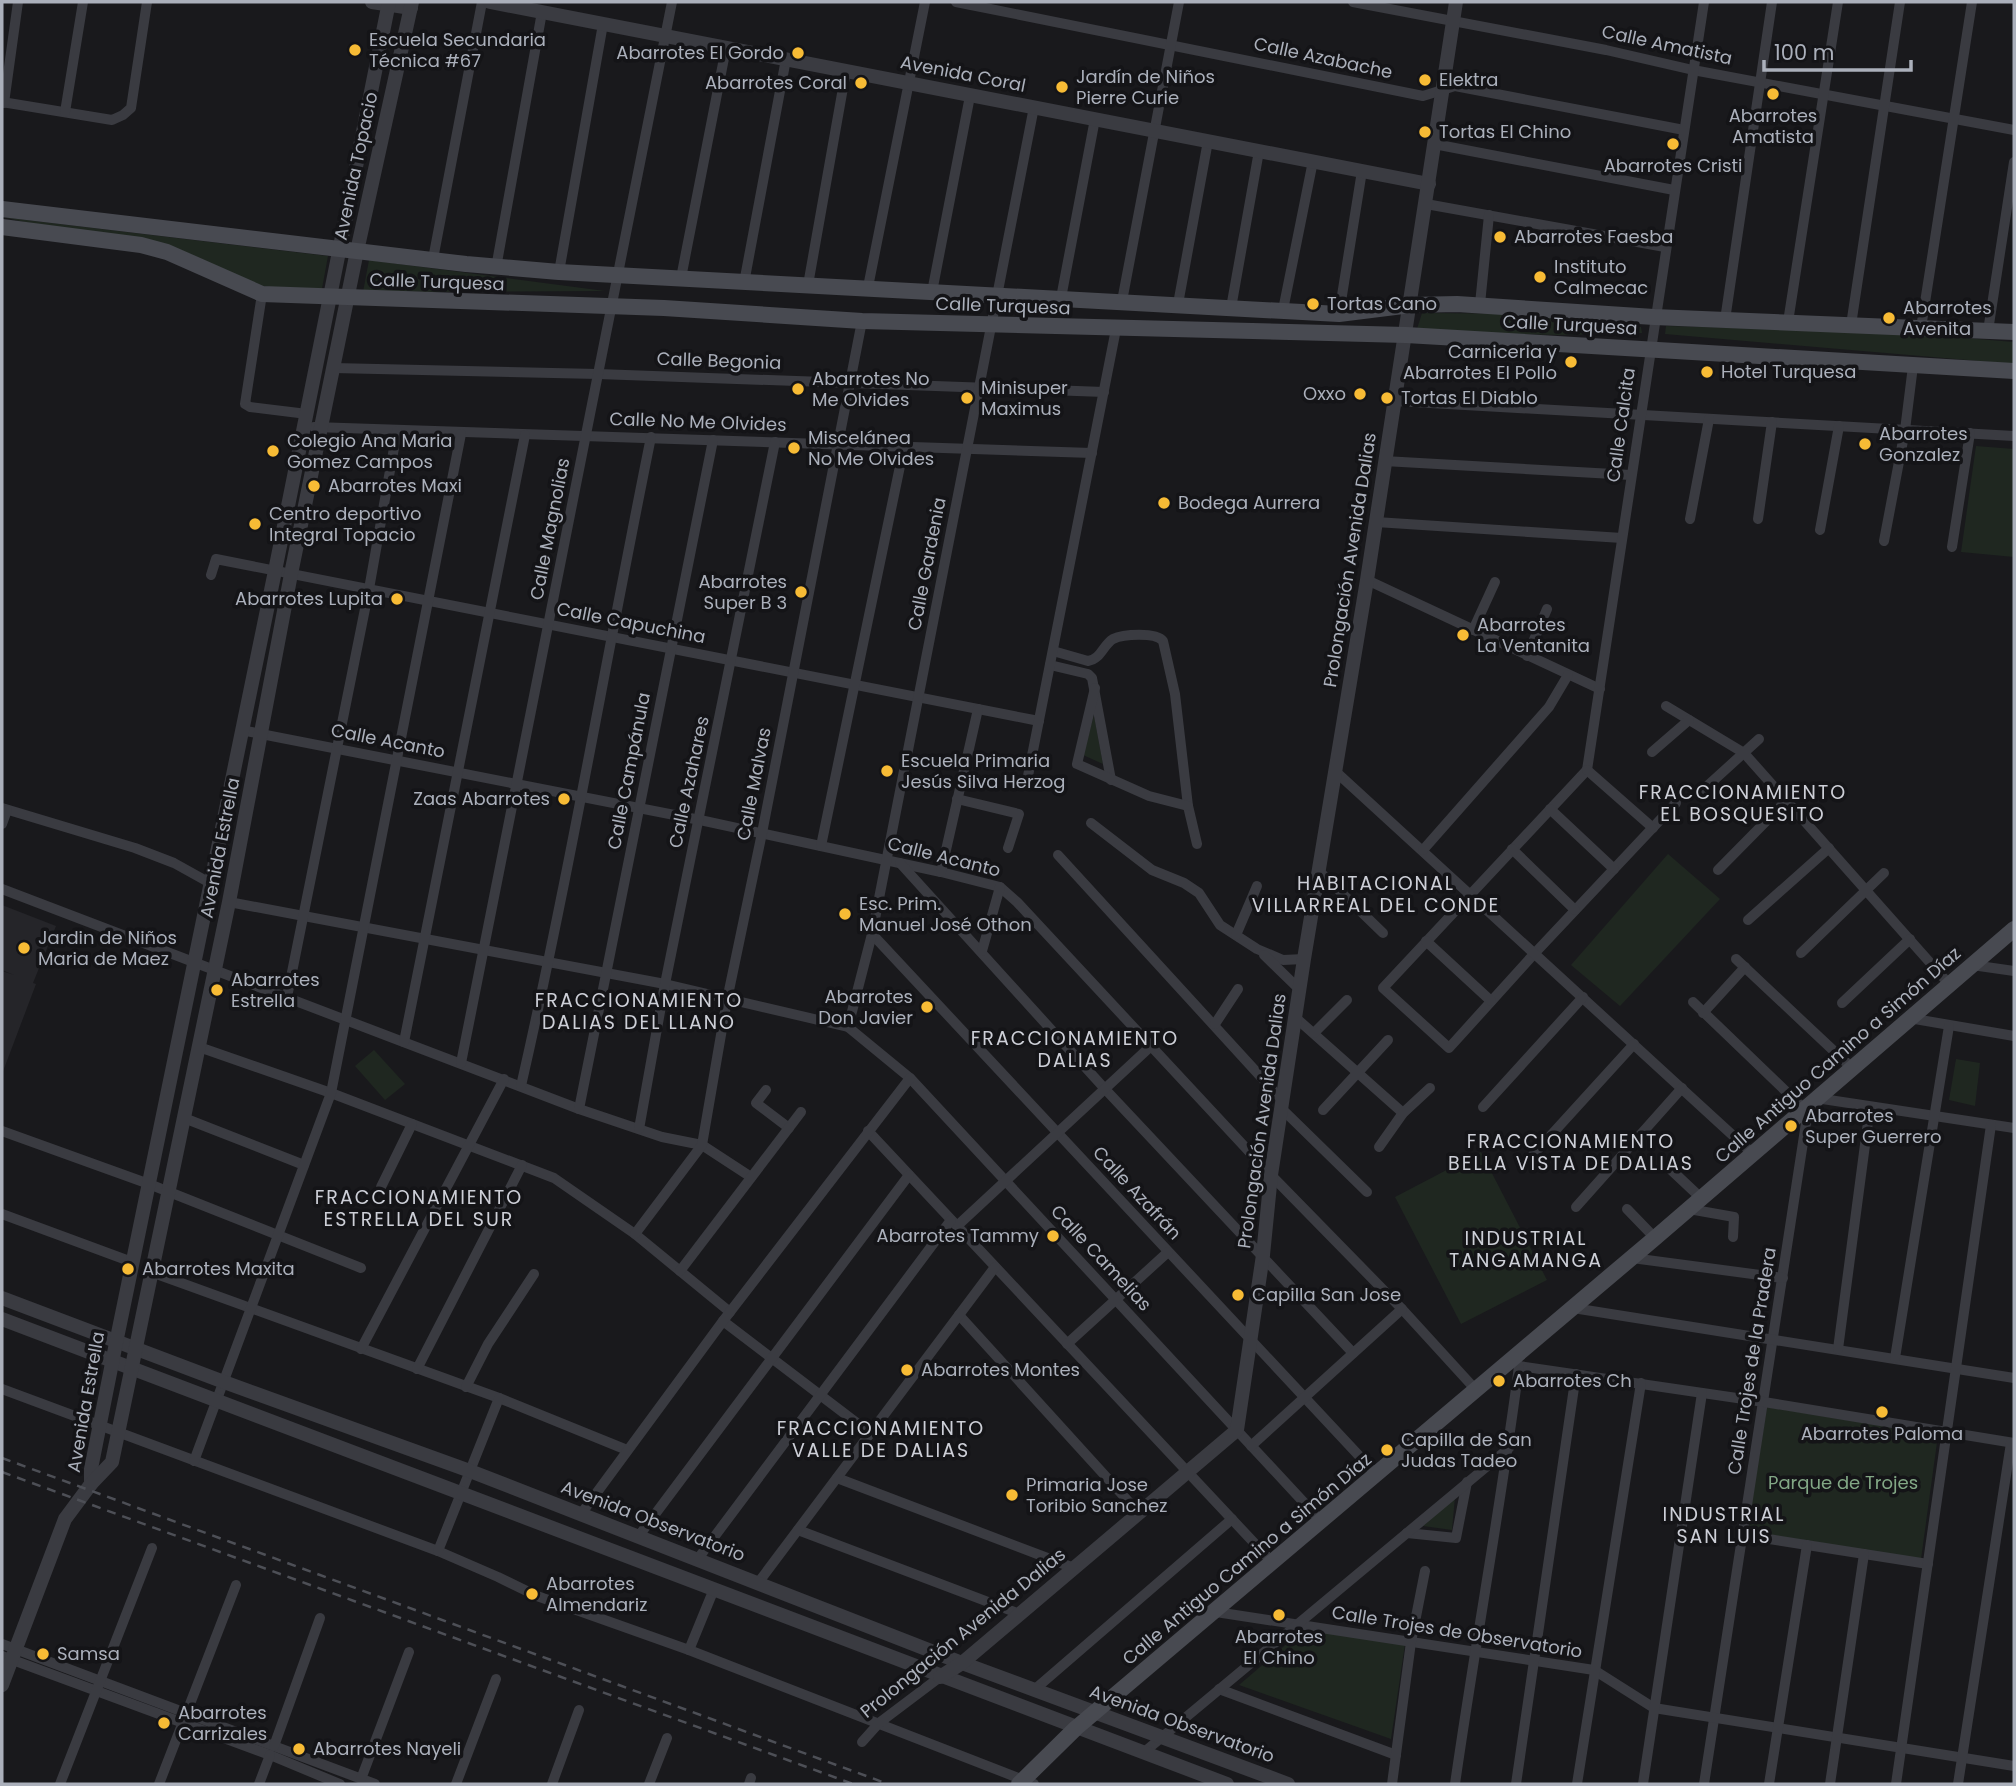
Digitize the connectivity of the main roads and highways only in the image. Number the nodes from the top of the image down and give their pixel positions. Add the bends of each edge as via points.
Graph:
1 (2, 209) edge
2 (2, 227) edge
3 (2014, 332) edge
4 (2014, 371) edge
5 (2014, 929) edge
6 (1024, 1783) edge

1 - 3 main road, Calle Turquesa via 559,272 1339,314 1411,305 1480,304 1654,317
2 - 4 main road, Calle Turquesa via 141,245 262,294 862,321 1406,335
5 - 6 main road, Calle Antiguo Camino a Simón Díaz via 1516,1362 1476,1390 1076,1728

